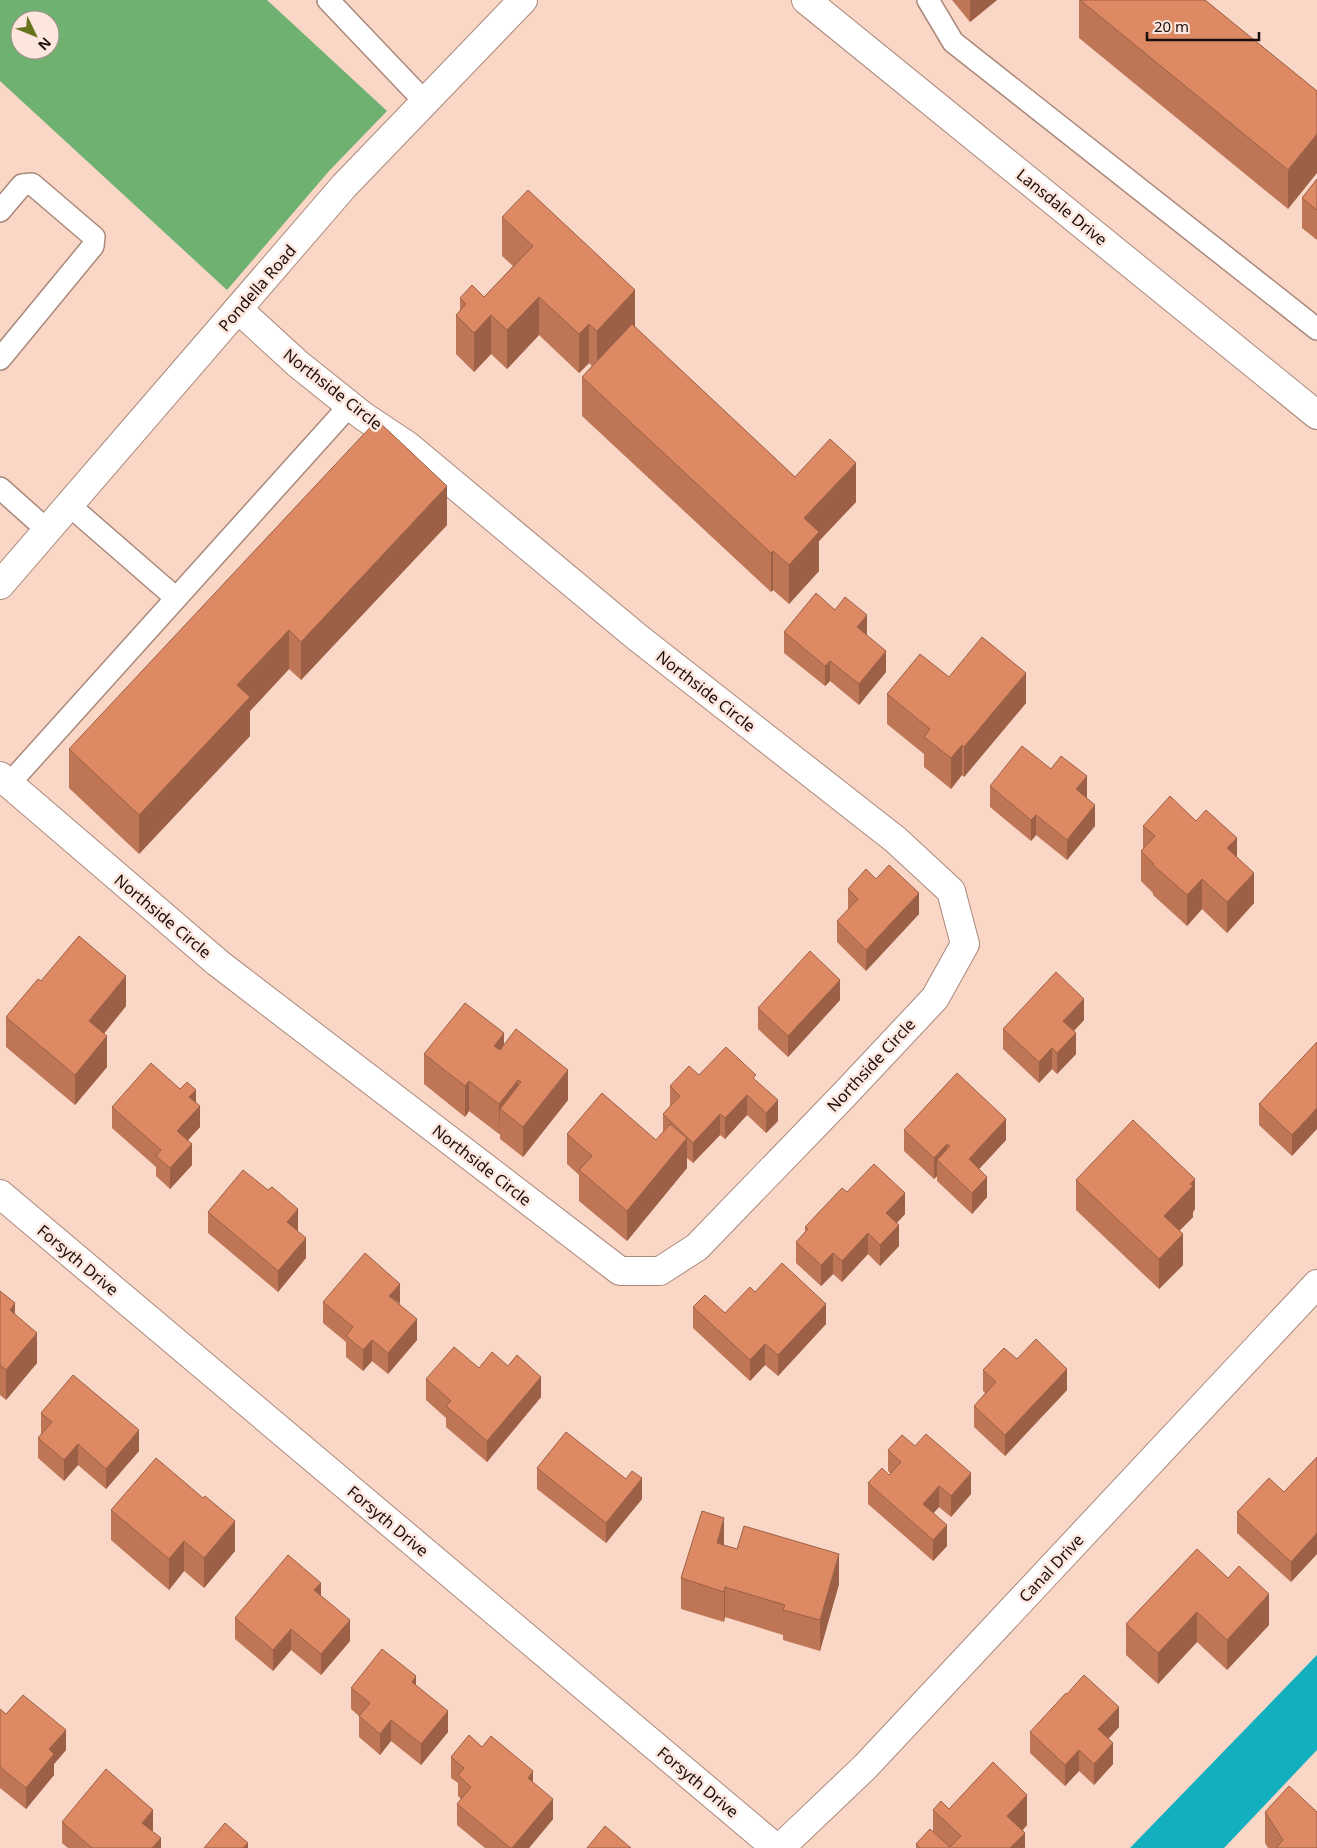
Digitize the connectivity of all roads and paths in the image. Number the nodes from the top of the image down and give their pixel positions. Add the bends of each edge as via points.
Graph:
1 (328, 0) edge
2 (523, 0) edge
3 (806, 0) edge
4 (928, 0) edge
5 (425, 102) junction
6 (0, 211) edge
7 (238, 309) junction
8 (1317, 329) edge
9 (0, 359) edge
10 (350, 405) junction
11 (1317, 415) edge
12 (0, 488) edge
13 (69, 505) junction
14 (47, 530) junction
15 (0, 584) edge
16 (176, 598) junction
17 (4, 780) edge
18 (0, 1194) edge
19 (1317, 1284) edge
20 (776, 1848) edge
21 (780, 1848) edge

1 - 5 lane
2 - 5 street, Pondella Road
3 - 11 street, Lansdale Drive
4 - 8 lane via 953,42
5 - 7 street, Pondella Road via 344,186
6 - 9 lane via 22,185 32,184 94,237 93,246
7 - 10 street, Northside Circle via 298,364
7 - 13 street, Pondella Road
10 - 16 lane
10 - 17 street, Northside Circle via 408,446 637,637 896,840 951,891 965,944 935,998 697,1247 660,1271 620,1271 218,963
12 - 14 lane
13 - 14 street, Pondella Road
13 - 16 lane
14 - 15 street, Pondella Road
16 - 17 lane
18 - 20 street, Forsyth Drive
19 - 21 street, Canal Drive via 865,1766

